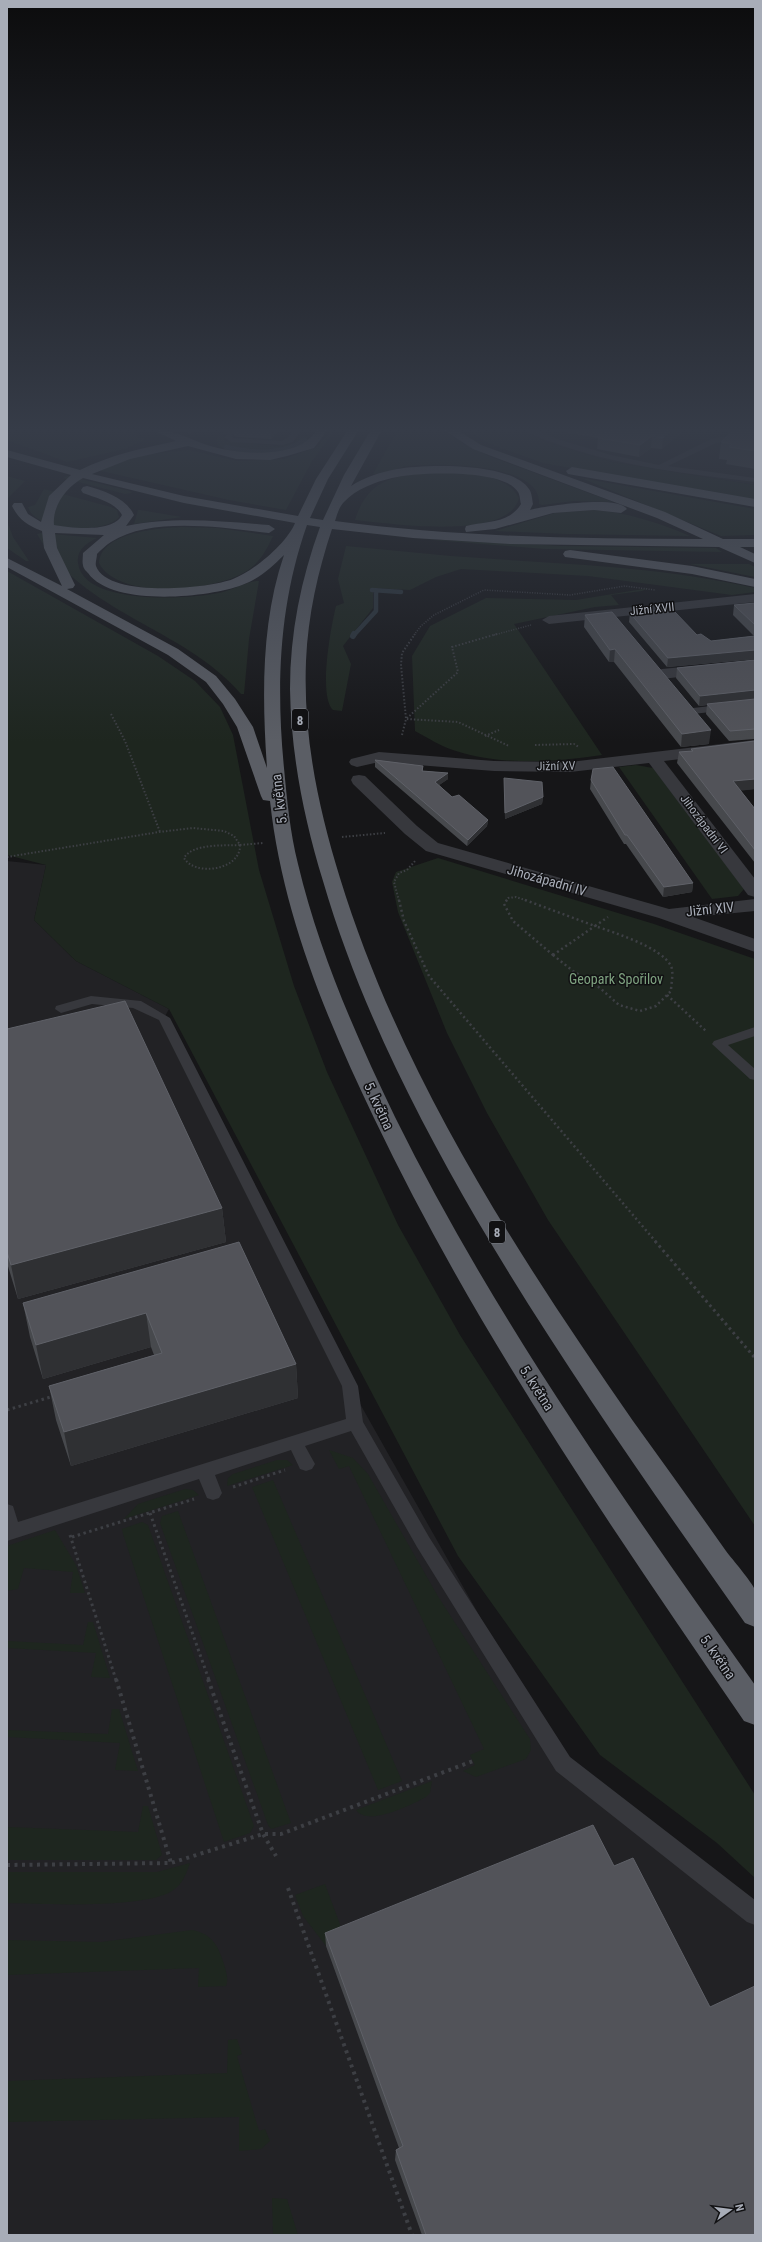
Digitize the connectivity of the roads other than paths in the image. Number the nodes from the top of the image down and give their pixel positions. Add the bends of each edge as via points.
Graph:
1 (302, 532) edge
2 (126, 533) edge
3 (308, 533) edge
4 (324, 533) edge
5 (406, 533) edge
6 (697, 533) edge
7 (755, 543) edge
8 (286, 550) junction
9 (569, 554) junction
10 (690, 556) dead end
11 (720, 557) dead end
12 (755, 558) edge
13 (7, 562) edge
14 (44, 566) dead end
15 (755, 582) edge
16 (755, 598) edge
17 (102, 612) junction
18 (612, 614) junction
19 (549, 620) road end
20 (622, 626) edge
21 (652, 662) edge
22 (755, 664) edge
23 (755, 704) edge
24 (697, 717) joint
25 (755, 745) edge
26 (724, 749) junction
27 (653, 757) junction
28 (358, 771) joint
29 (288, 859) junction
30 (755, 891) edge
31 (755, 905) edge
32 (666, 914) junction
33 (755, 946) edge
34 (61, 1009) dead end
35 (755, 1031) edge
36 (755, 1076) edge
37 (355, 1423) junction
38 (295, 1442) junction
39 (306, 1464) road end
40 (204, 1470) junction
41 (213, 1493) road end
42 (7, 1511) edge
43 (9, 1532) edge
44 (755, 1614) edge
45 (755, 1711) edge
46 (755, 1914) edge

1 - 8 highway, 5. května / 8
2 - 8 highway via 94,547 88,559 93,572 106,582 138,591 201,591 232,584 254,574
3 - 9 highway via 438,546
4 - 44 highway, 8 via 316,556 299,648 299,697 304,759 313,811 331,879 373,995 410,1077 449,1150 542,1307 663,1485
5 - 7 highway via 550,541
6 - 12 highway
8 - 29 highway, 5. května / 8 via 278,610 272,698 276,776
9 - 10 highway
9 - 15 highway via 706,572
11 - 12 highway
13 - 17 highway
14 - 17 highway
16 - 18 street, Jižní XVII
17 - 29 highway via 187,660 211,679 226,696 239,714 253,744
18 - 19 street, Jižní XVII
18 - 20 street
21 - 22 street via 667,680
23 - 24 lane
24 - 26 street
25 - 26 street, Jižní XV
26 - 27 street, Jižní XV
27 - 28 street, Jižní XV via 570,767 494,766 379,757
27 - 30 street, Jihozápadni VI
28 - 32 street, Jihozápadní IV via 411,830 432,847
29 - 45 highway, 5. května / 8 via 310,937 352,1048 386,1121 444,1232 524,1367 602,1488
31 - 32 street, Jižní XIV
32 - 33 street, Jihozápadní IV
34 - 37 lane via 91,1000 136,1004 164,1018 350,1386
35 - 36 lane via 718,1044
37 - 38 lane
37 - 46 lane via 423,1542 563,1764
38 - 39 lane
38 - 40 lane
40 - 41 lane
40 - 43 lane
42 - 43 lane

